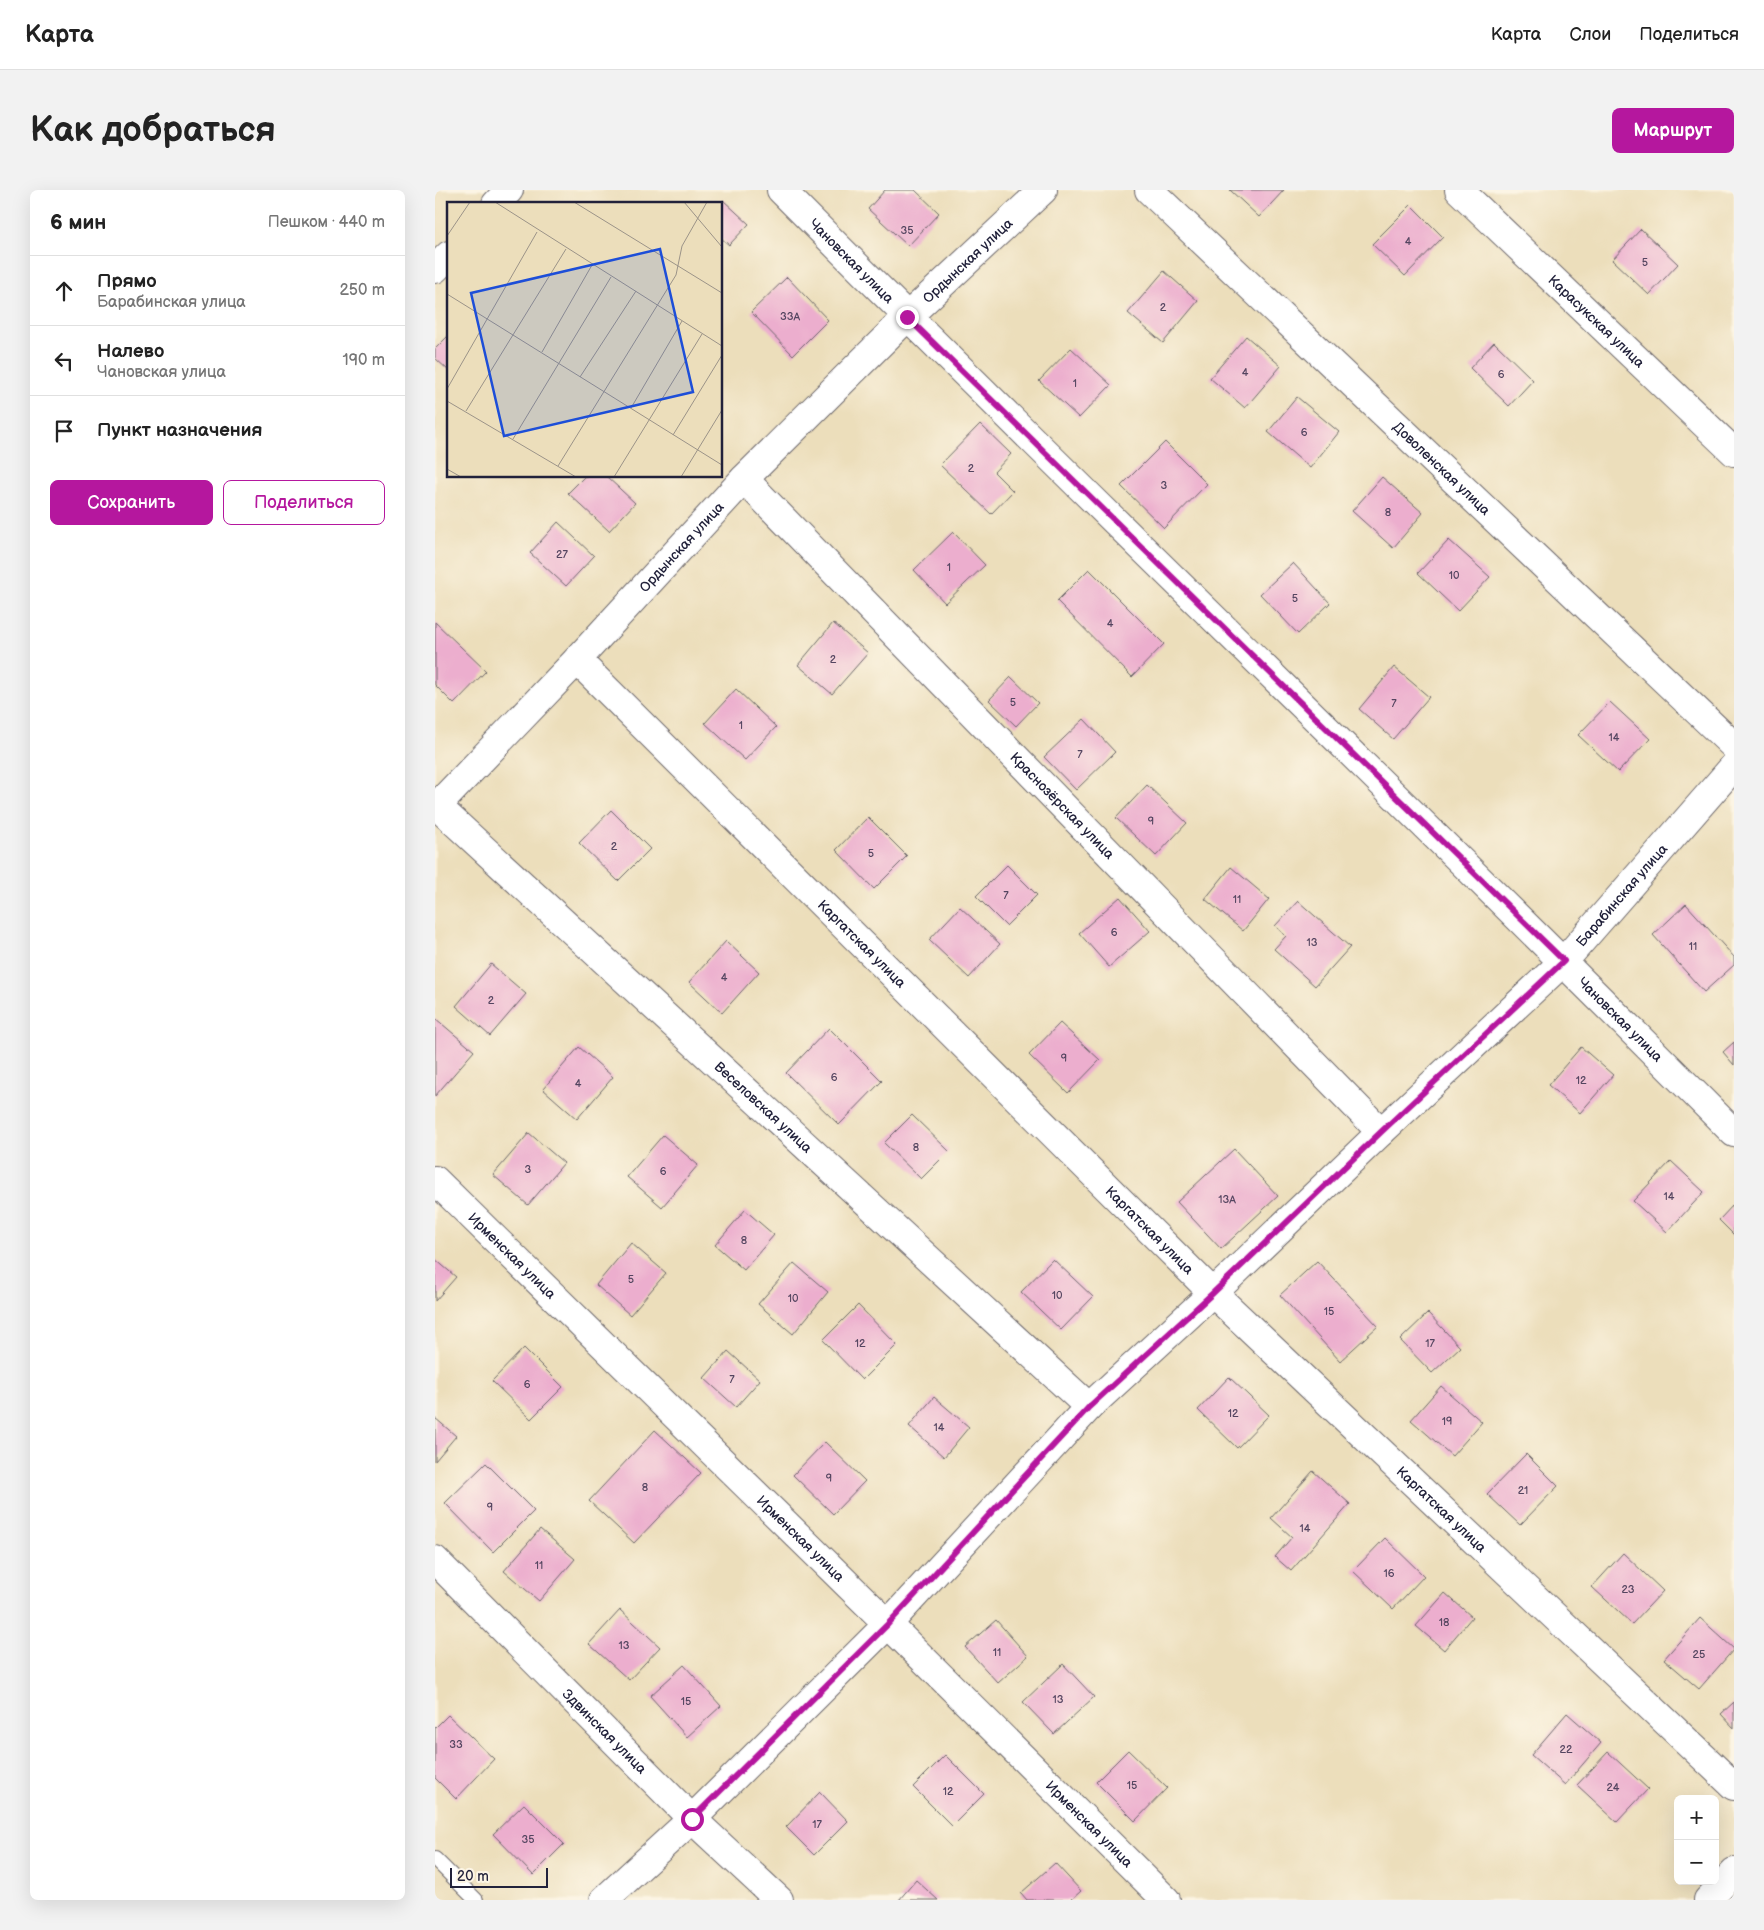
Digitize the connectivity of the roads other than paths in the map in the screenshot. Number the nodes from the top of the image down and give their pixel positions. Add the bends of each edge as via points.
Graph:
1 (509, 190) edge
2 (781, 190) edge
3 (1043, 190) edge
4 (1149, 190) edge
5 (1459, 190) edge
6 (498, 202) edge
7 (447, 257) edge
8 (435, 270) edge
9 (907, 317) junction
10 (1734, 452) edge
11 (744, 479) junction
12 (577, 660) junction
13 (1734, 746) edge
14 (1734, 766) edge
15 (436, 807) edge
16 (1564, 961) junction
17 (1381, 1132) junction
18 (1734, 1133) edge
19 (435, 1180) edge
20 (1213, 1293) junction
21 (1089, 1407) junction
22 (435, 1560) edge
23 (888, 1624) junction
24 (1734, 1786) edge
25 (692, 1819) junction
26 (435, 1859) edge
27 (1734, 1872) edge
28 (476, 1900) edge
29 (604, 1900) edge
30 (779, 1900) edge
31 (1166, 1900) edge
32 (1708, 1900) edge

1 - 6 street
2 - 9 street, Чановская улица
3 - 9 street, Ордынская улица
4 - 13 street, Доволенская улица
5 - 10 street, Карасукская улица
7 - 8 street
9 - 11 street, Ордынская улица
9 - 16 street, Чановская улица
11 - 12 street, Ордынская улица
11 - 17 street, Краснозёрская улица
12 - 15 street, Ордынская улица
12 - 20 street, Каргатская улица
14 - 16 street, Барабинская улица
15 - 21 street, Веселовская улица
16 - 17 street, Барабинская улица
16 - 18 street, Чановская улица
17 - 20 street, Барабинская улица
19 - 23 street, Ирменская улица
20 - 21 street, Барабинская улица
20 - 24 street, Каргатская улица
21 - 23 street, Барабинская улица
22 - 25 street, Здвинская улица
23 - 25 street, Барабинская улица
23 - 31 street, Ирменская улица
25 - 29 street, Барабинская улица
25 - 30 street, Здвинская улица
26 - 28 lane
27 - 32 street

